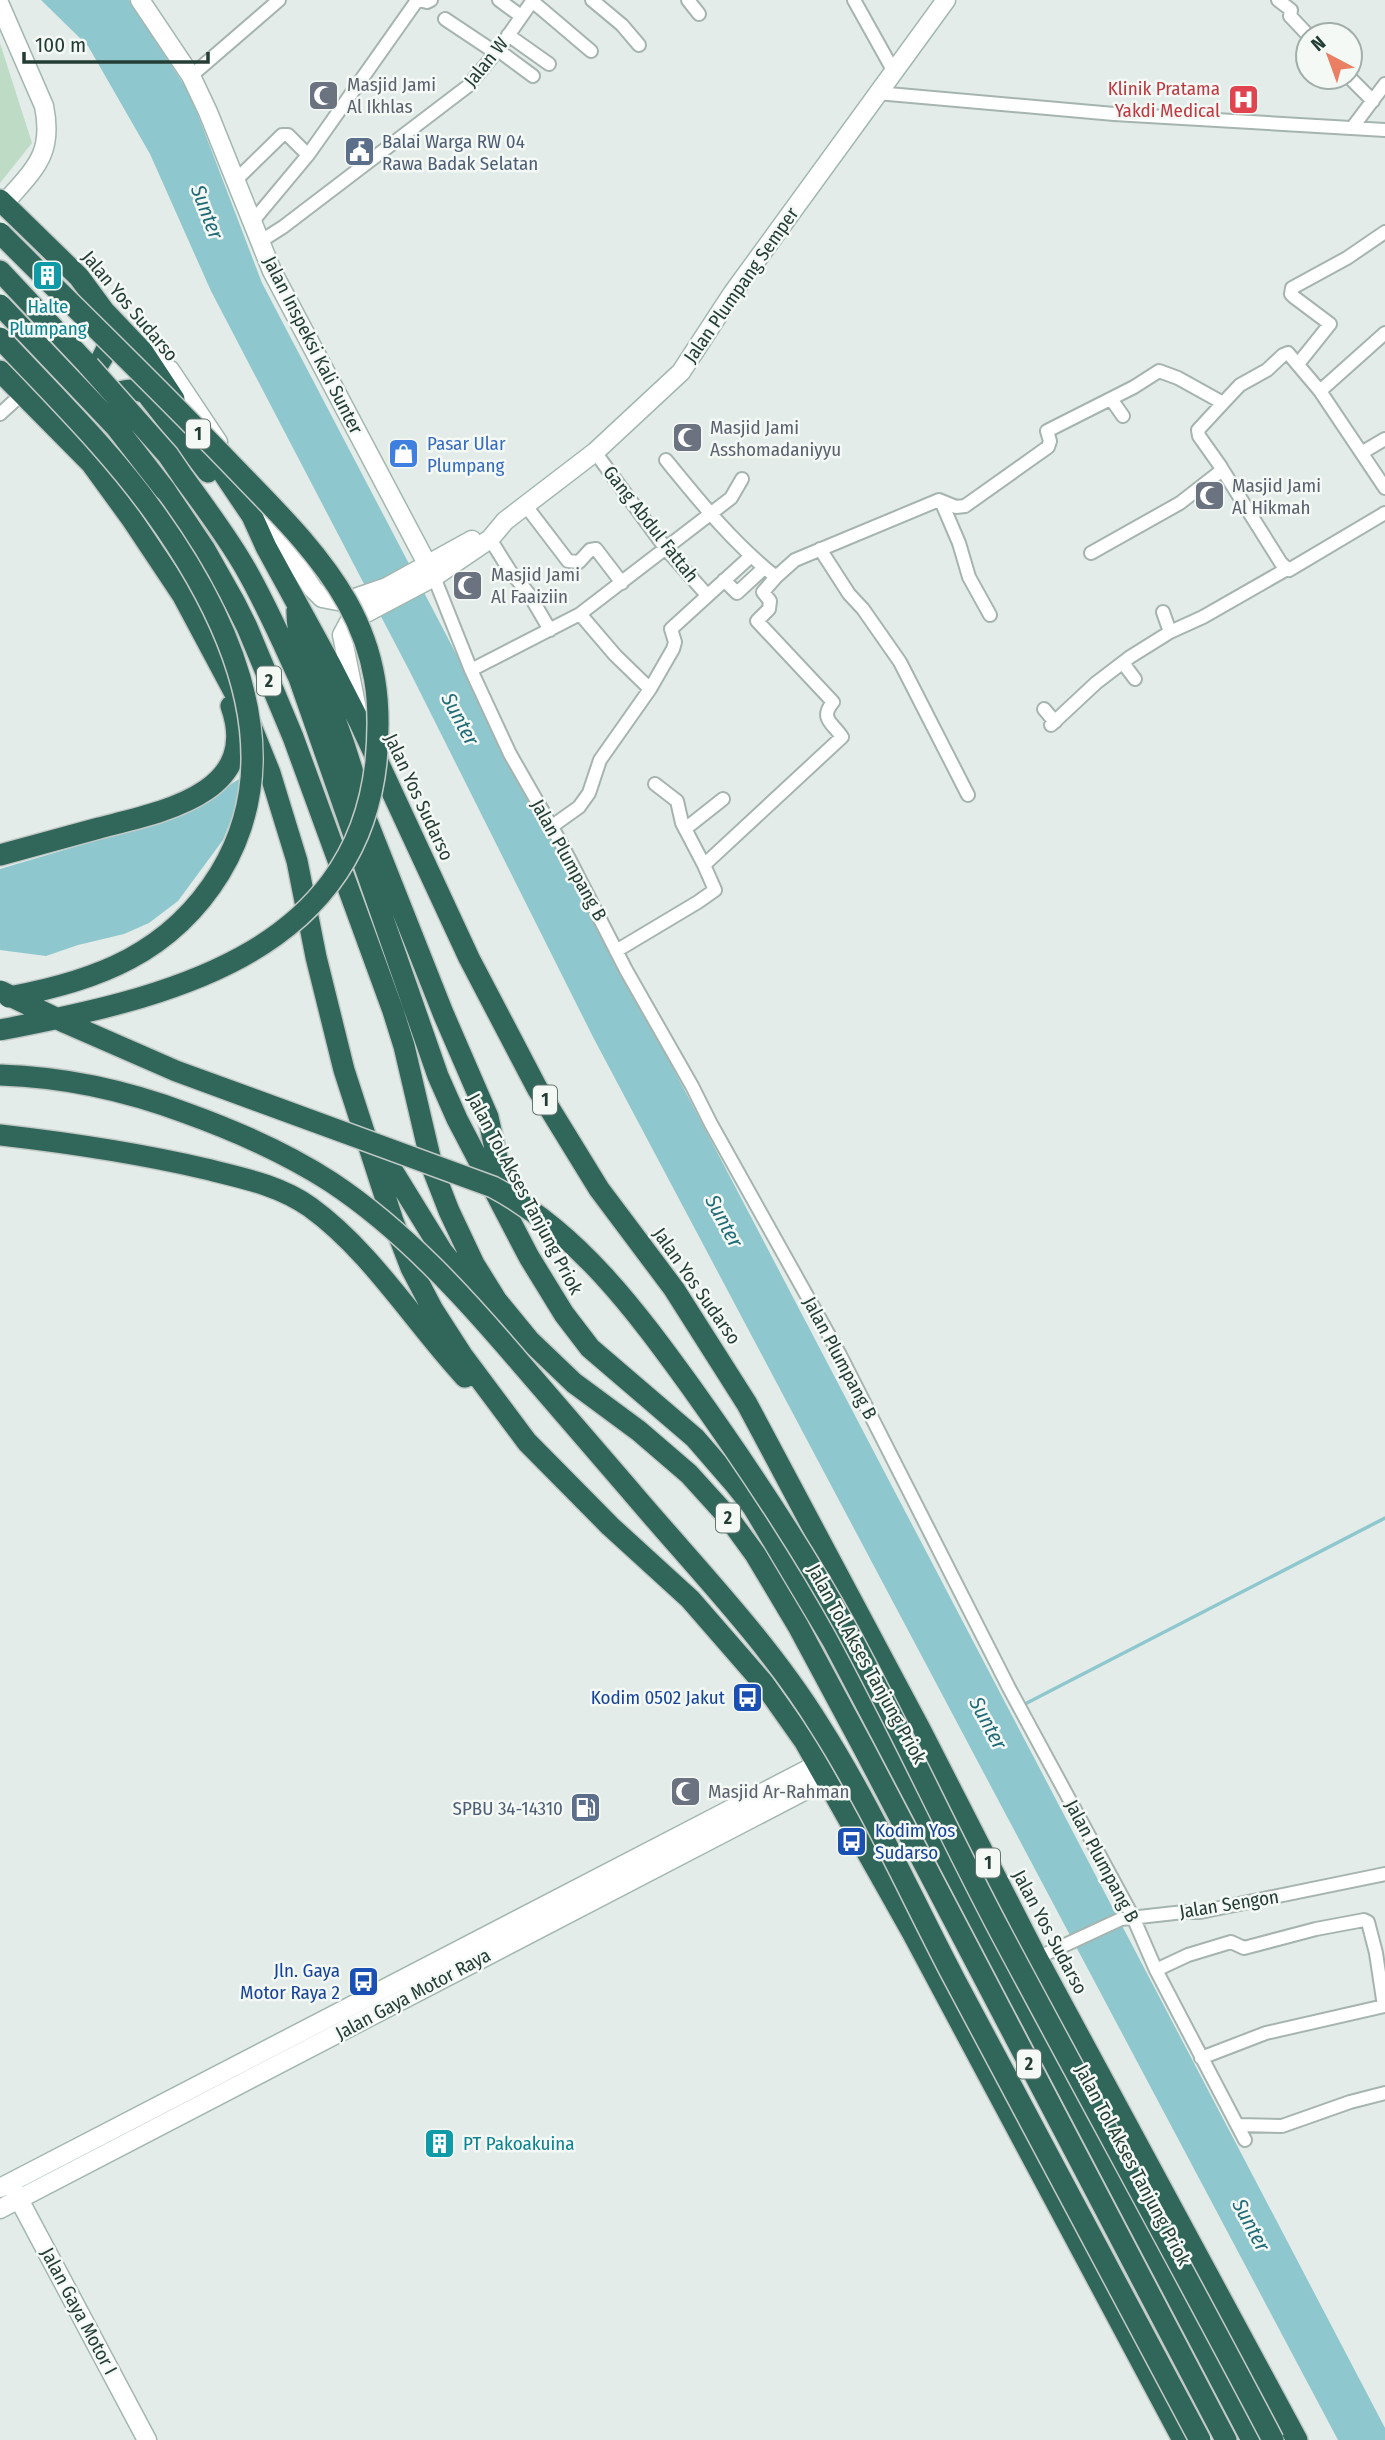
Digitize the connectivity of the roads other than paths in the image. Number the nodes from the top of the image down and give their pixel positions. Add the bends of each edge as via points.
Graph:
1 (140, 0) edge
2 (257, 0) edge
3 (279, 0) edge
4 (431, 0) edge
5 (499, 0) edge
6 (592, 0) edge
7 (688, 0) edge
8 (854, 0) edge
9 (946, 0) edge
10 (1278, 0) edge
11 (532, 1) edge
12 (0, 5) edge
13 (1293, 5) edge
14 (267, 11) junction
15 (699, 15) dead end
16 (521, 16) junction
17 (445, 19) dead end
18 (1295, 21) edge
19 (508, 35) junction
20 (639, 45) dead end
21 (497, 51) junction
22 (591, 51) dead end
23 (549, 64) dead end
24 (893, 70) junction
25 (191, 76) junction
26 (533, 76) dead end
27 (1385, 84) edge
28 (1363, 91) edge
29 (877, 93) junction
30 (1373, 101) junction
31 (1352, 128) junction
32 (1385, 130) edge
33 (308, 155) junction
34 (235, 181) junction
35 (2, 202) edge
36 (253, 221) junction
37 (1385, 232) edge
38 (0, 233) edge
39 (261, 241) junction
40 (0, 271) edge
41 (0, 305) edge
42 (104, 311) junction
43 (1385, 333) edge
44 (0, 338) edge
45 (143, 352) junction
46 (1298, 364) junction
47 (0, 371) edge
48 (1320, 391) junction
49 (23, 393) junction
50 (1111, 399) junction
51 (1223, 403) junction
52 (0, 414) edge
53 (1123, 416) dead end
54 (1385, 439) edge
55 (73, 445) junction
56 (594, 452) junction
57 (1363, 452) junction
58 (666, 460) dead end
59 (91, 463) junction
60 (1222, 468) junction
61 (742, 479) dead end
62 (1385, 488) edge
63 (941, 501) junction
64 (526, 506) junction
65 (1385, 513) edge
66 (710, 515) junction
67 (257, 529) junction
68 (493, 535) junction
69 (666, 548) junction
70 (820, 549) junction
71 (1091, 553) dead end
72 (750, 557) junction
73 (764, 568) junction
74 (1287, 569) junction
75 (427, 573) junction
76 (776, 577) junction
77 (724, 580) junction
78 (622, 583) junction
79 (707, 595) junction
80 (297, 605) junction
81 (362, 605) junction
82 (1163, 612) dead end
83 (580, 614) junction
84 (990, 615) dead end
85 (551, 631) junction
86 (1170, 632) junction
87 (1122, 663) junction
88 (471, 670) junction
89 (1135, 679) dead end
90 (650, 690) junction
91 (1044, 709) dead end
92 (360, 723) junction
93 (655, 784) dead end
94 (968, 795) dead end
95 (723, 799) dead end
96 (551, 827) junction
97 (685, 829) junction
98 (0, 855) edge
99 (704, 864) junction
100 (617, 951) junction
101 (0, 991) edge
102 (0, 998) edge
103 (0, 1030) edge
104 (344, 1070) junction
105 (0, 1075) edge
106 (0, 1136) edge
107 (511, 1222) junction
108 (529, 1340) junction
109 (527, 1443) junction
110 (822, 1772) junction
111 (1385, 1874) edge
112 (1127, 1918) junction
113 (1037, 1958) junction
114 (1156, 1970) junction
115 (363, 2011) junction
116 (1201, 2058) junction
117 (1385, 2093) edge
118 (1238, 2125) junction
119 (1245, 2140) dead end
120 (5, 2185) edge
121 (19, 2199) junction
122 (0, 2209) edge
123 (147, 2440) edge
124 (1183, 2440) edge
125 (1200, 2440) edge
126 (1226, 2440) edge
127 (1252, 2440) edge
128 (1273, 2440) edge
129 (1297, 2440) edge

1 - 25 street, Jalan Inspeksi Kali Sunter
2 - 14 street
3 - 14 street
4 - 33 street via 416,2
5 - 16 street
6 - 20 street
7 - 15 street
8 - 24 street
9 - 24 street, Jalan Plumpang Semper
10 - 13 street
11 - 16 street, Jalan W
11 - 22 street
12 - 35 street via 47,123 47,143 39,159
13 - 18 street via 1290,16
14 - 25 street
16 - 19 street, Jalan W
17 - 21 street
19 - 21 street, Jalan W
19 - 23 street
21 - 26 street
21 - 39 street, Jalan W via 455,97
24 - 29 street, Jalan Plumpang Semper
25 - 34 street, Jalan Inspeksi Kali Sunter
27 - 30 street
28 - 30 street
29 - 31 street via 1114,114
29 - 56 street, Jalan Plumpang Semper via 681,372
30 - 31 street
31 - 32 street
33 - 34 street via 288,135 282,135
33 - 36 street
34 - 36 street, Jalan Inspeksi Kali Sunter
35 - 42 highway, Jalan Yos Sudarso / 1 via 79,278
36 - 39 street, Jalan Inspeksi Kali Sunter
37 - 46 street via 1292,288 1294,297 1330,324
38 - 103 highway, bridge via 303,539 346,600 363,635 375,677 380,724 375,774 359,836 334,878 293,924 241,958 158,993
39 - 75 street, Jalan Inspeksi Kali Sunter via 272,271
40 - 107 highway, Jalan Tol Akses Tanjung Priok / 2, bridge via 168,455 239,557 299,678 438,1076
41 - 108 highway, 2, bridge via 116,427 165,490 235,603 293,737 393,1010 433,1170 449,1211 489,1290
42 - 45 highway, Jalan Yos Sudarso / 1
42 - 49 highway via 110,340 91,373 66,388
43 - 48 street
44 - 102 highway, bridge via 95,439 154,512 211,602 243,685 252,738 252,782 242,827 227,861 184,921 154,944 91,977
45 - 67 highway, Jalan Yos Sudarso / 1
45 - 81 street, Jalan Plumpang Semper via 163,363 183,388 313,589 323,598
46 - 48 street
46 - 51 street via 1289,354 1283,355
47 - 49 highway
48 - 57 street
49 - 52 street
49 - 55 highway
50 - 51 street via 1159,371
50 - 53 street
50 - 63 street via 1046,431 1048,447 965,506
51 - 60 street via 1198,430
54 - 57 street
55 - 59 highway
55 - 98 highway via 75,457 186,620 229,698 238,729 233,758 204,794 161,813
56 - 64 street, Jalan Plumpang Semper
56 - 69 street, Gang Abdul Fattah
57 - 62 street
58 - 66 street
59 - 67 highway via 90,431 97,411 113,395 138,389 156,402 237,510
59 - 104 highway via 183,596 251,725 297,861
60 - 71 street via 1181,503
60 - 74 street
61 - 66 street via 731,498
63 - 70 street
63 - 84 street via 969,577
64 - 68 street, Jalan Plumpang Semper
64 - 78 street via 568,561 579,562 596,549
65 - 74 street via 1293,570
66 - 69 street
66 - 72 street
67 - 80 highway, Jalan Yos Sudarso / 1
68 - 75 street, Jalan Plumpang Semper via 488,531
68 - 85 street via 510,571
69 - 78 street
69 - 79 street, Gang Abdul Fattah
70 - 76 street via 795,559
70 - 94 street via 900,662
72 - 73 street
72 - 77 street
73 - 76 street
73 - 77 street via 737,593
74 - 86 street
75 - 81 street, Jalan Plumpang Semper
75 - 88 street, Jalan Plumpang B
76 - 99 street via 763,592 770,601 769,609 757,621 833,702 826,717 842,737
77 - 79 street
78 - 83 street
79 - 90 street via 671,629 673,649
80 - 92 highway, Jalan Yos Sudarso / 1
80 - 107 highway via 299,642 336,721 363,811 488,1117
81 - 92 street, Jalan Plumpang Semper via 342,635
82 - 86 street
83 - 85 street
83 - 90 street
85 - 88 street
86 - 87 street
87 - 89 street
87 - 91 street via 1053,724
88 - 96 street, Jalan Plumpang B
90 - 96 street via 600,760 579,807
92 - 113 highway, Jalan Yos Sudarso / 1 via 469,958 537,1088 599,1189 674,1289 747,1404
93 - 97 street via 677,801
95 - 97 street
96 - 100 street, Jalan Plumpang B
97 - 99 street
99 - 100 street via 715,890
100 - 112 street, Jalan Plumpang B via 840,1355
101 - 128 highway, bridge via 176,1071 493,1187 572,1242 625,1300 734,1447 843,1623 1000,1932
104 - 108 highway via 387,1165 443,1251 492,1314
104 - 109 highway via 411,1268 462,1355
105 - 125 highway, bridge via 72,1080 117,1091 236,1131 284,1155 373,1212 484,1321 752,1633 817,1720
106 - 109 highway via 171,1160 260,1182 310,1207 357,1249 448,1359
107 - 127 highway, Jalan Tol Akses Tanjung Priok / 2 via 545,1285 588,1345 695,1438 753,1507 833,1641
108 - 126 highway, 2 via 574,1383 689,1474 755,1554 864,1749
109 - 110 highway via 708,1619 767,1688
110 - 115 street, Jalan Gaya Motor Raya
110 - 124 highway
111 - 112 street, Jalan Sengon via 1199,1912
112 - 113 street, Jalan Sengon
112 - 114 street, Jalan Plumpang B
113 - 129 highway, Jalan Yos Sudarso / 1
114 - 116 street, Jalan Plumpang B
114 - 116 street via 1231,1942 1244,1948 1316,1928 1368,1922 1384,2006 1266,2033
115 - 120 street, Jalan Gaya Motor Raya
115 - 121 street, Jalan Gaya Motor Raya
116 - 118 street, Jalan Plumpang B
117 - 118 street via 1282,2126
118 - 119 street, Jalan Plumpang B
120 - 121 street, Jalan Gaya Motor I
121 - 122 street, Jalan Gaya Motor Raya
121 - 123 street, Jalan Gaya Motor I

